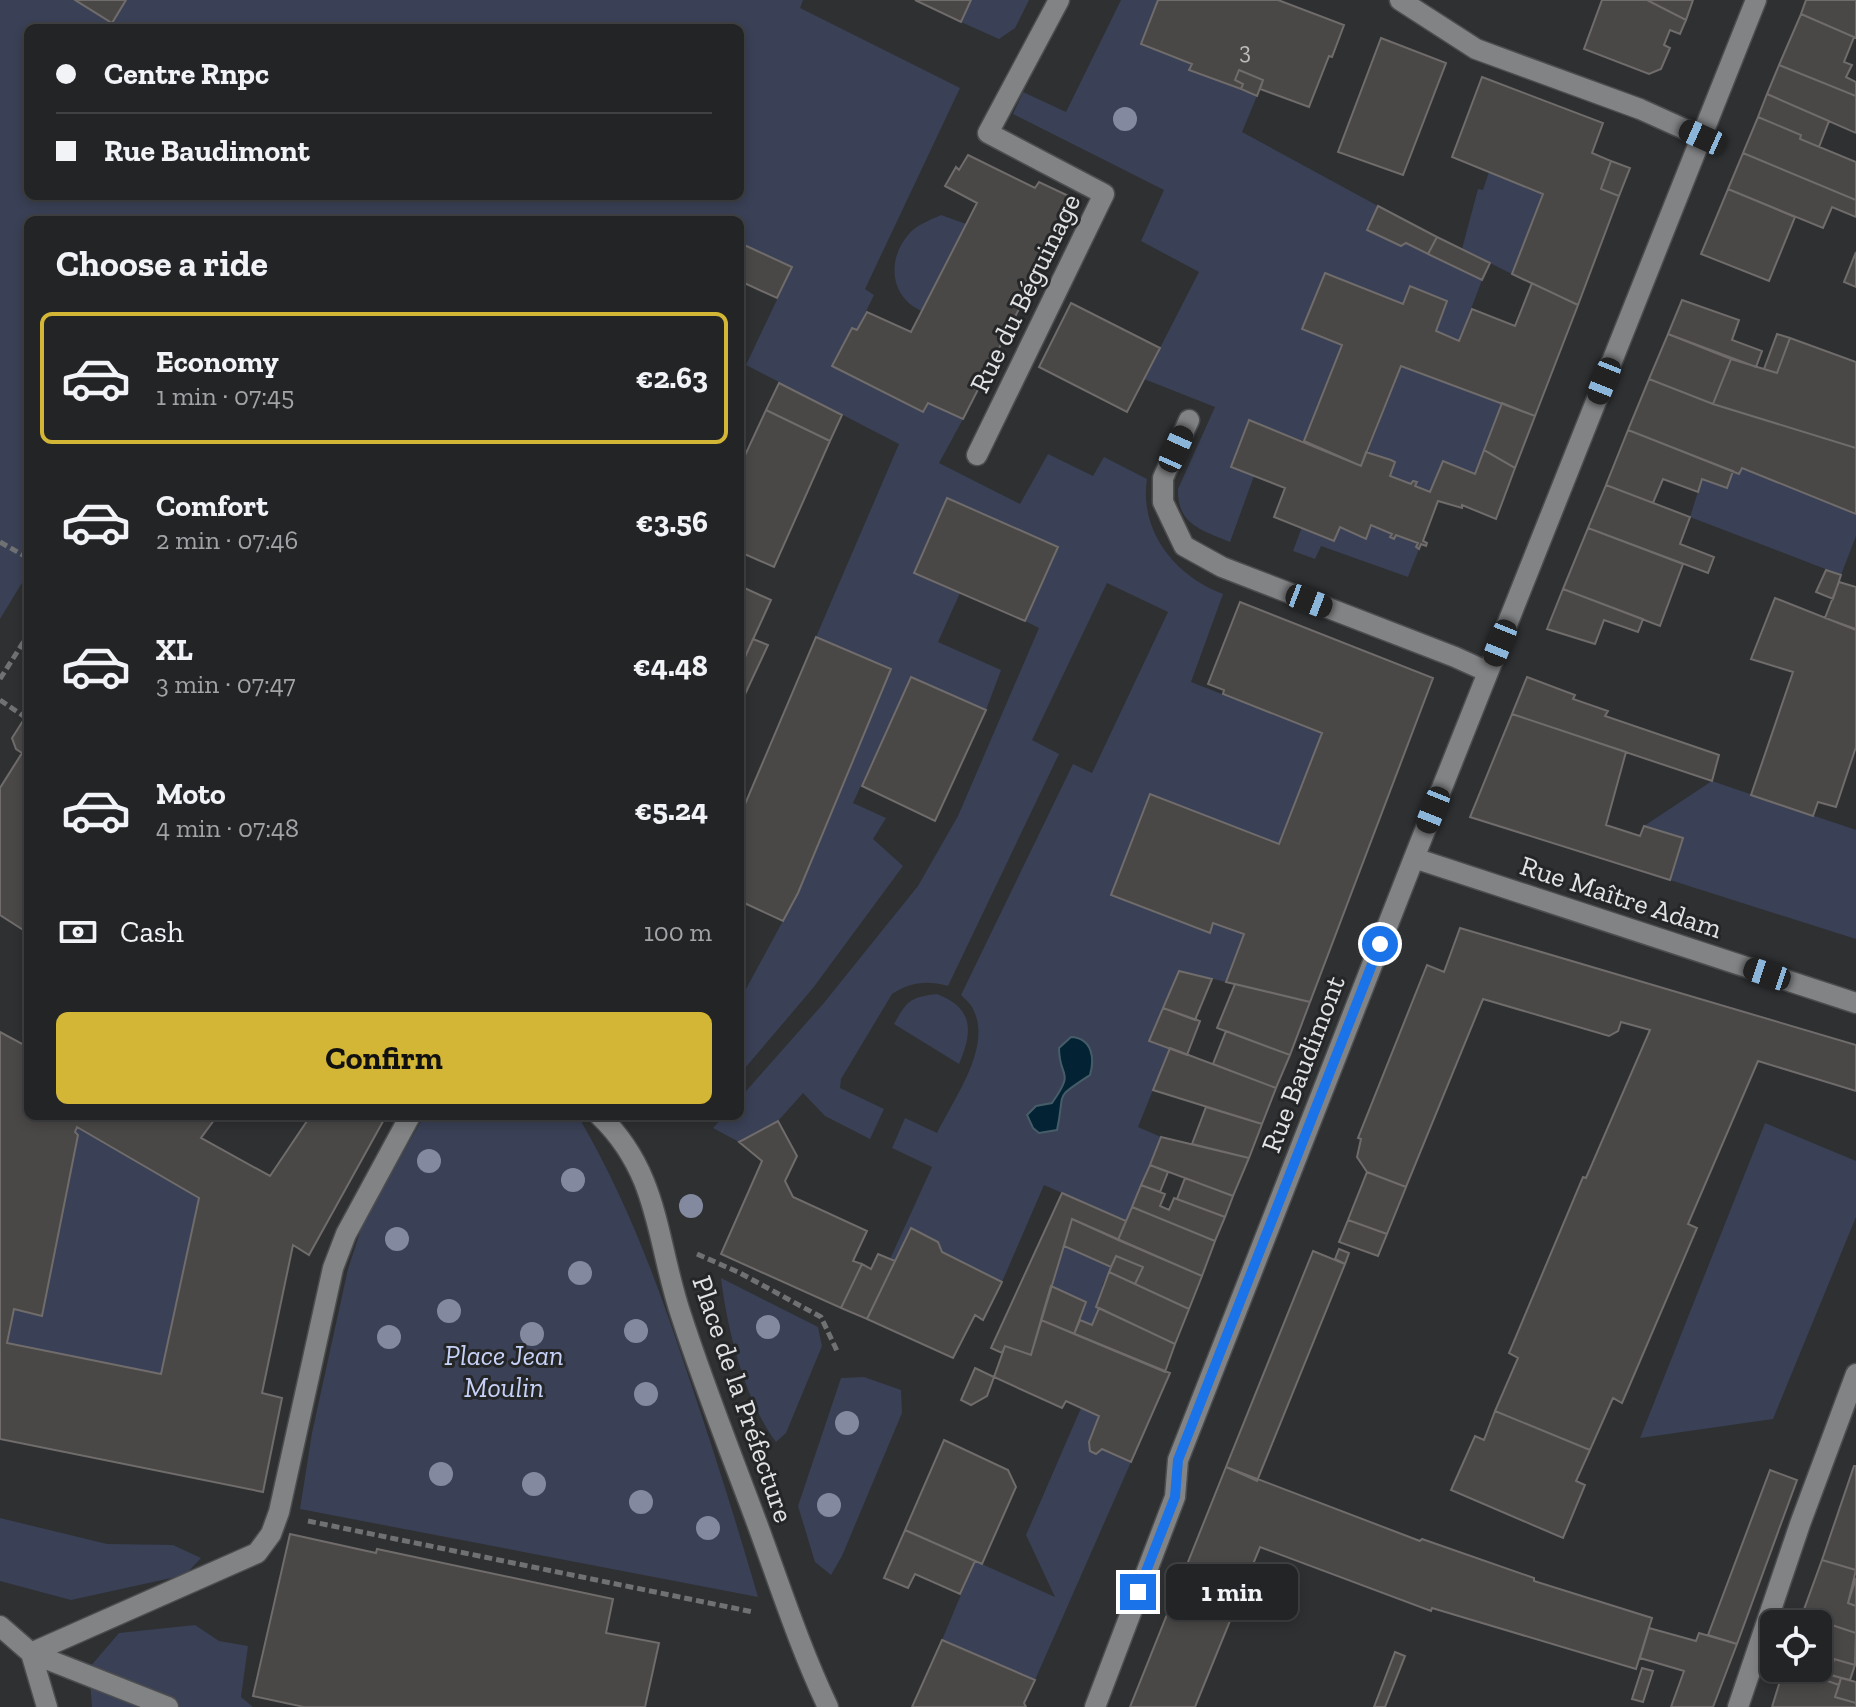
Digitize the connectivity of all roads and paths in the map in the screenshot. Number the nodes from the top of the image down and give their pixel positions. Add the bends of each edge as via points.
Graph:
1 (1059, 0) edge
2 (1400, 0) edge
3 (1756, 0) edge
4 (1702, 137) junction
5 (1189, 420) dead end
6 (977, 455) dead end
7 (0, 542) edge
8 (24, 556) edge
9 (24, 641) edge
10 (1488, 672) junction
11 (0, 679) edge
12 (0, 700) edge
13 (24, 716) edge
14 (1414, 858) junction
15 (1856, 1003) edge
16 (408, 1120) edge
17 (604, 1120) edge
18 (660, 1238) junction
19 (838, 1353) dead end
20 (1856, 1374) edge
21 (279, 1512) junction
22 (790, 1614) junction
23 (0, 1626) edge
24 (31, 1653) junction
25 (47, 1707) edge
26 (168, 1707) edge
27 (828, 1707) edge
28 (1095, 1707) edge
29 (1738, 1707) edge

1 - 6 street, Rue du Béguinage via 988,133 1104,194
2 - 4 street via 1476,49
3 - 4 street, Rue Baudimont
4 - 10 street, Rue Baudimont
5 - 10 street via 1163,478 1163,502 1184,546 1222,567
7 - 8 path
9 - 11 path
10 - 14 street, Rue Baudimont
12 - 13 path
14 - 15 street, Rue Maître Adam
14 - 28 street, Rue Baudimont via 1178,1460 1175,1497
16 - 21 street via 333,1268
17 - 18 street, Place de la Préfecture via 637,1162
18 - 19 path via 821,1317
18 - 22 street, Place de la Préfecture via 680,1314
20 - 29 street
21 - 22 path via 764,1615
21 - 24 street via 257,1553
22 - 27 street, Place de la Préfecture
23 - 24 street
24 - 25 street
24 - 26 street

